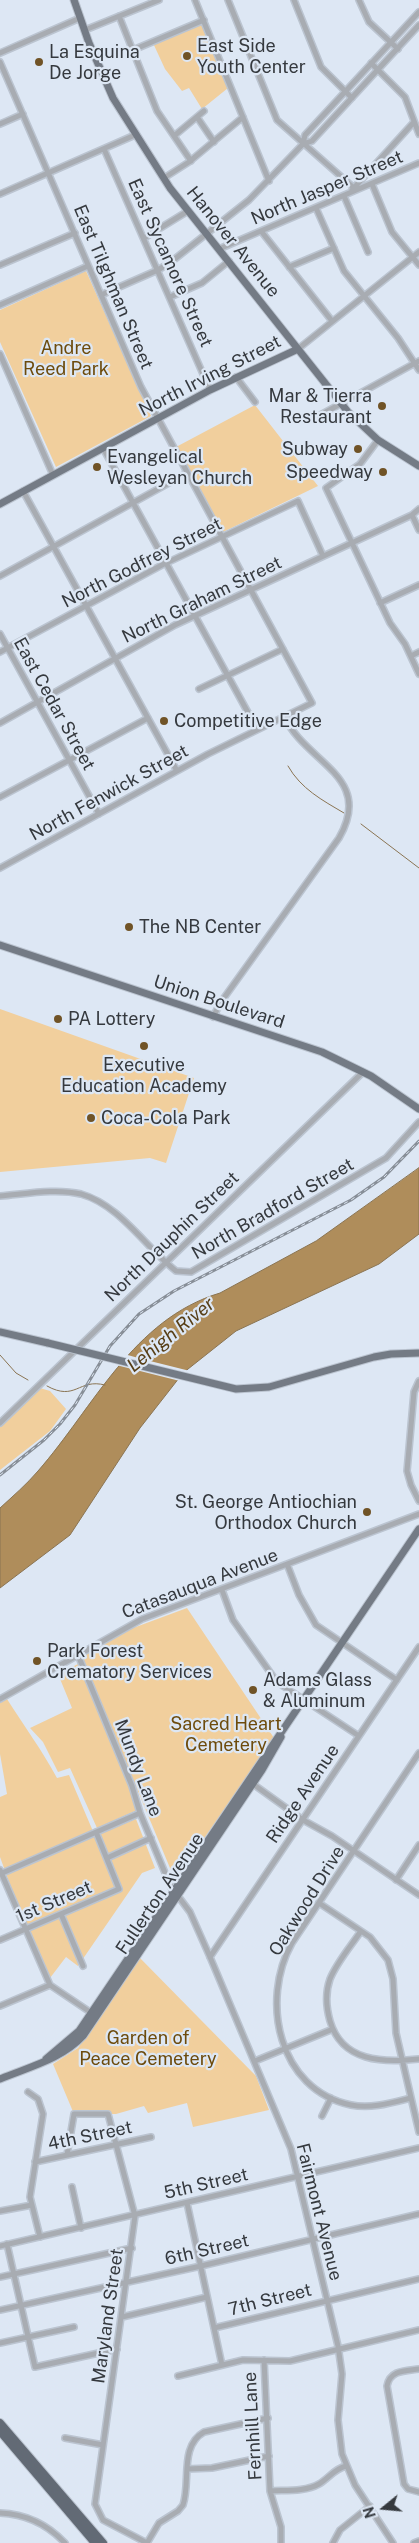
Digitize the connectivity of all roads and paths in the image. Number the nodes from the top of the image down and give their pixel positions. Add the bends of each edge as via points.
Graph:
1 (74, 0) edge
2 (159, 0) edge
3 (195, 0) edge
4 (228, 0) edge
5 (294, 0) edge
6 (359, 0) edge
7 (419, 12) edge
8 (119, 16) junction
9 (80, 18) junction
10 (204, 20) junction
11 (419, 25) edge
12 (85, 30) junction
13 (390, 42) junction
14 (398, 48) junction
15 (133, 50) junction
16 (0, 53) edge
17 (0, 62) edge
18 (371, 63) junction
19 (378, 70) junction
20 (346, 91) junction
21 (352, 98) junction
22 (204, 111) dead end
23 (23, 114) junction
24 (197, 117) junction
25 (243, 117) junction
26 (414, 122) junction
27 (0, 124) edge
28 (419, 134) edge
29 (135, 135) junction
30 (174, 136) junction
31 (214, 142) junction
32 (303, 144) junction
33 (104, 148) junction
34 (191, 161) junction
35 (419, 163) edge
36 (49, 172) junction
37 (164, 178) junction
38 (269, 181) junction
39 (372, 184) junction
40 (354, 188) junction
41 (0, 194) edge
42 (346, 195) junction
43 (316, 208) junction
44 (188, 211) junction
45 (261, 232) junction
46 (75, 233) junction
47 (206, 234) junction
48 (144, 238) junction
49 (334, 248) junction
50 (219, 249) junction
51 (368, 252) dead end
52 (419, 252) edge
53 (413, 257) junction
54 (229, 261) junction
55 (0, 265) edge
56 (419, 265) edge
57 (88, 266) junction
58 (289, 267) junction
59 (158, 270) junction
60 (101, 295) junction
61 (364, 296) junction
62 (170, 297) junction
63 (0, 305) edge
64 (332, 321) junction
65 (298, 349) junction
66 (0, 354) edge
67 (417, 362) edge
68 (419, 370) edge
69 (236, 377) junction
70 (210, 390) junction
71 (255, 402) dead end
72 (342, 404) junction
73 (157, 418) junction
74 (313, 419) dead end
75 (378, 440) junction
76 (102, 448) junction
77 (419, 466) edge
78 (187, 473) junction
79 (53, 475) junction
80 (23, 491) junction
81 (133, 503) junction
82 (0, 504) edge
83 (419, 509) edge
84 (412, 515) junction
85 (419, 530) edge
86 (222, 537) junction
87 (352, 543) junction
88 (54, 546) junction
89 (323, 556) junction
90 (166, 563) junction
91 (0, 576) edge
92 (419, 585) edge
93 (250, 590) junction
94 (380, 603) junction
95 (86, 606) junction
96 (195, 616) junction
97 (0, 634) edge
98 (8, 648) junction
99 (283, 649) junction
100 (0, 652) edge
101 (419, 652) edge
102 (411, 656) junction
103 (115, 658) junction
104 (419, 674) edge
105 (227, 675) junction
106 (200, 690) dead end
107 (37, 702) junction
108 (312, 702) joint
109 (284, 716) junction
110 (148, 718) junction
111 (0, 723) edge
112 (257, 729) junction
113 (70, 760) junction
114 (177, 771) junction
115 (0, 797) edge
116 (99, 814) junction
117 (0, 868) edge
118 (0, 944) edge
119 (213, 1017) junction
120 (363, 1072) junction
121 (419, 1109) edge
122 (419, 1122) edge
123 (0, 1196) edge
124 (166, 1261) junction
125 (0, 1332) edge
126 (419, 1353) edge
127 (419, 1382) edge
128 (0, 1423) edge
129 (419, 1501) edge
130 (419, 1514) edge
131 (419, 1530) edge
132 (287, 1564) junction
133 (222, 1590) junction
134 (343, 1642) junction
135 (419, 1647) edge
136 (78, 1654) junction
137 (397, 1680) junction
138 (0, 1699) edge
139 (305, 1700) junction
140 (285, 1730) junction
141 (359, 1736) junction
142 (419, 1753) edge
143 (253, 1784) junction
144 (140, 1813) junction
145 (303, 1820) junction
146 (96, 1832) junction
147 (151, 1838) junction
148 (419, 1845) edge
149 (354, 1851) junction
150 (107, 1858) junction
151 (0, 1873) edge
152 (396, 1880) junction
153 (175, 1894) junction
154 (419, 1896) edge
155 (319, 1903) junction
156 (61, 1914) junction
157 (24, 1930) junction
158 (361, 1931) junction
159 (0, 1940) edge
160 (210, 1957) junction
161 (83, 1966) dead end
162 (50, 1985) junction
163 (0, 2006) edge
164 (94, 2014) junction
165 (333, 2029) junction
166 (286, 2048) junction
167 (419, 2059) edge
168 (255, 2061) junction
169 (402, 2061) junction
170 (0, 2079) edge
171 (28, 2092) dead end
172 (331, 2098) junction
173 (411, 2098) junction
174 (322, 2116) dead end
175 (419, 2132) edge
176 (151, 2137) dead end
177 (116, 2144) junction
178 (419, 2148) edge
179 (67, 2155) junction
180 (35, 2162) junction
181 (298, 2176) junction
182 (72, 2187) dead end
183 (187, 2203) junction
184 (32, 2205) junction
185 (0, 2211) edge
186 (419, 2214) edge
187 (135, 2216) junction
188 (81, 2228) junction
189 (40, 2237) junction
190 (312, 2239) junction
191 (7, 2244) junction
192 (0, 2246) edge
193 (132, 2248) junction
194 (200, 2266) junction
195 (14, 2274) junction
196 (0, 2277) edge
197 (419, 2279) edge
198 (127, 2282) junction
199 (208, 2297) junction
200 (327, 2301) junction
201 (21, 2306) junction
202 (0, 2310) edge
203 (122, 2316) junction
204 (74, 2327) dead end
205 (214, 2328) junction
206 (419, 2330) edge
207 (27, 2337) junction
208 (0, 2343) edge
209 (117, 2350) junction
210 (338, 2350) junction
211 (264, 2360) junction
212 (222, 2365) junction
213 (419, 2369) edge
214 (178, 2376) dead end
215 (268, 2418) junction
216 (0, 2423) edge
217 (0, 2431) edge
218 (65, 2438) dead end
219 (103, 2445) junction
220 (269, 2456) junction
221 (346, 2466) junction
222 (187, 2469) junction
223 (270, 2490) junction
224 (419, 2492) edge
225 (370, 2506) junction
226 (0, 2513) edge
227 (419, 2541) edge
228 (65, 2543) edge
229 (95, 2543) edge
230 (103, 2543) edge
231 (147, 2543) edge
232 (281, 2543) edge
233 (333, 2543) edge
234 (393, 2543) edge
235 (414, 2543) edge

1 - 9 main road, Hanover Avenue
2 - 8 street
3 - 10 street
4 - 32 street via 277,120
5 - 20 street via 321,67
6 - 13 street via 369,22
7 - 13 street
8 - 12 street
8 - 15 street
9 - 12 main road, Hanover Avenue
9 - 16 street
10 - 15 street
10 - 25 street
11 - 14 street
12 - 29 main road, Hanover Avenue via 112,98
13 - 14 street
13 - 18 street
14 - 19 street
15 - 30 street via 157,111
17 - 23 street, East Tilghman Street
18 - 19 street
18 - 20 street
19 - 21 street
19 - 26 street via 405,96
20 - 21 street
20 - 32 street via 305,135
21 - 32 street via 312,141
22 - 24 street
23 - 27 street
23 - 36 street, East Tilghman Street
24 - 30 street
24 - 31 street
25 - 31 street
25 - 38 street
26 - 28 street
26 - 40 street
29 - 33 street
29 - 37 main road, Hanover Avenue
30 - 34 street
31 - 34 street
32 - 38 street
32 - 40 street
33 - 36 street
33 - 48 street, East Sycamore Street
34 - 37 street
35 - 39 street, North Jasper Street
36 - 41 street
36 - 46 street, East Tilghman Street
37 - 44 main road, Hanover Avenue
38 - 47 street
39 - 42 street, North Jasper Street
39 - 53 street via 392,232
40 - 42 street
42 - 43 street, North Jasper Street
42 - 51 street
43 - 45 street, North Jasper Street
43 - 49 street
44 - 47 main road, Hanover Avenue
44 - 48 street
45 - 50 street, North Jasper Street
45 - 58 street
46 - 55 street
46 - 57 street, East Tilghman Street
47 - 50 main road, Hanover Avenue
47 - 59 street
48 - 59 street, East Sycamore Street
49 - 58 street
49 - 61 street via 344,271
50 - 54 main road, Hanover Avenue
52 - 53 street, North Irving Street
53 - 56 street
53 - 61 street, North Irving Street
54 - 62 street via 202,283
54 - 65 main road, Hanover Avenue
57 - 60 street, East Tilghman Street
57 - 63 street
58 - 64 street
59 - 60 street
59 - 62 street, East Sycamore Street
60 - 73 street, East Tilghman Street
61 - 64 street, North Irving Street
61 - 67 street
62 - 70 street, East Sycamore Street
64 - 65 street, North Irving Street
65 - 69 main road, North Irving Street
65 - 72 main road, Hanover Avenue
66 - 79 street
67 - 68 street
67 - 72 street
69 - 70 main road, North Irving Street
69 - 71 street
70 - 73 main road, North Irving Street
72 - 74 street
72 - 75 main road, Hanover Avenue
73 - 76 main road, North Irving Street
73 - 78 street, East Tilghman Street
75 - 77 main road, Hanover Avenue
75 - 87 street via 360,464 326,488
76 - 79 main road, North Irving Street
76 - 81 street
78 - 81 street
78 - 86 street, East Tilghman Street
79 - 80 main road, North Irving Street
80 - 82 main road, North Irving Street
80 - 88 street
81 - 88 street
81 - 90 street
83 - 84 street, North Graham Street
84 - 85 street
84 - 87 street, North Graham Street
86 - 89 street, North Godfrey Street via 298,501
86 - 90 street, North Godfrey Street
86 - 93 street, East Tilghman Street
87 - 89 street, North Graham Street
87 - 94 street
88 - 91 street
88 - 95 street
89 - 93 street, North Graham Street
90 - 95 street, North Godfrey Street
90 - 96 street
92 - 94 street
93 - 96 street, North Graham Street
93 - 99 street, East Tilghman Street
94 - 102 street
95 - 98 street, North Godfrey Street
95 - 103 street
96 - 103 street, North Graham Street
96 - 105 street
97 - 98 street, East Cedar Street
98 - 100 street, North Godfrey Street
98 - 107 street, East Cedar Street
99 - 105 street
99 - 108 street, East Tilghman Street
101 - 102 street
102 - 104 street
103 - 107 street, North Graham Street
103 - 110 street
105 - 106 street
105 - 112 street
107 - 111 street, North Graham Street
107 - 113 street, East Cedar Street
108 - 109 street, North Fenwick Street
109 - 112 street, North Fenwick Street
109 - 119 street via 296,737 336,773 346,788 350,808 345,829
110 - 113 street
110 - 114 street
112 - 114 street, North Fenwick Street
113 - 115 street
113 - 116 street, East Cedar Street
114 - 116 street, North Fenwick Street
116 - 117 street, North Fenwick Street
118 - 119 main road, Union Boulevard
119 - 120 main road, Union Boulevard via 298,1044
120 - 121 main road, Union Boulevard
120 - 124 street, North Dauphin Street
122 - 124 street, North Bradford Street via 386,1158 193,1271 180,1272
123 - 124 street, North Bradford Street via 57,1192 92,1198 110,1209
124 - 128 street, North Dauphin Street
125 - 126 main road, bridge via 236,1390 269,1387 374,1357
127 - 129 street via 414,1392 407,1471
130 - 132 street, Catasauqua Avenue
131 - 134 main road, Fullerton Avenue
132 - 133 street, Catasauqua Avenue
132 - 134 street via 298,1595 316,1625
133 - 136 street, Catasauqua Avenue via 142,1619
133 - 139 street via 233,1620 277,1682
134 - 137 street
134 - 139 main road, Fullerton Avenue
135 - 137 street, Ridge Avenue
136 - 138 street, Catasauqua Avenue
136 - 144 street, Mundy Lane
137 - 141 street, Ridge Avenue
139 - 140 main road, Fullerton Avenue
139 - 141 street
140 - 143 main road, Fullerton Avenue
140 - 153 main road, Fullerton Avenue via 273,1743
141 - 145 street, Ridge Avenue
142 - 149 street, Oakwood Drive
143 - 145 street
143 - 153 main road, Fullerton Avenue
144 - 146 street
144 - 147 street, Mundy Lane
145 - 149 street
145 - 160 street, Ridge Avenue
146 - 150 street
146 - 151 street
147 - 150 street
147 - 153 street, Mundy Lane
148 - 152 street
149 - 152 street
149 - 155 street, Oakwood Drive
150 - 156 street, 1st Street via 119,1889
151 - 157 street
152 - 154 street
153 - 160 street, Fairmont Avenue via 190,1912
153 - 164 main road, Fullerton Avenue
155 - 158 street
155 - 166 street, Oakwood Drive via 292,1943 280,1971 276,2011
156 - 157 street, 1st Street
156 - 161 street
157 - 159 street, 1st Street
157 - 162 street
158 - 165 street via 334,1970 329,1984 327,2004
158 - 169 street via 380,1947 390,1966 394,2023
160 - 168 street, Fairmont Avenue
162 - 163 street
162 - 164 street
164 - 170 main road, Fullerton Avenue via 46,2059
165 - 166 street
165 - 169 street via 341,2043 356,2054 384,2061
166 - 168 street
166 - 172 street, Oakwood Drive via 295,2067 307,2081
167 - 169 street
168 - 181 street, Fairmont Avenue via 291,2149
169 - 173 street
171 - 180 street via 38,2099 43,2114
172 - 173 street, Oakwood Drive via 368,2106
172 - 174 street
173 - 175 street
176 - 177 street, 4th Street
177 - 179 street, 4th Street
177 - 179 street, Maryland Street via 108,2114 74,2114
177 - 187 street, Maryland Street
178 - 181 street, 5th Street
179 - 180 street, 4th Street
180 - 184 street via 30,2197
181 - 183 street, 5th Street
181 - 190 street, Fairmont Avenue
182 - 188 street
183 - 187 street, 5th Street
183 - 194 street
184 - 185 street
184 - 189 street
186 - 190 street, 6th Street
187 - 188 street, 5th Street
187 - 193 street, Maryland Street
188 - 189 street, 5th Street
189 - 191 street, 5th Street
190 - 194 street, 6th Street
190 - 200 street, Fairmont Avenue
191 - 192 street, 5th Street
191 - 195 street
193 - 195 street
193 - 198 street, Maryland Street
194 - 198 street, 6th Street
194 - 199 street
195 - 196 street
195 - 201 street
197 - 200 street, 7th Street
198 - 201 street, 6th Street
198 - 203 street, Maryland Street
199 - 203 street
199 - 205 street
200 - 205 street, 7th Street
200 - 210 street, Fairmont Avenue
201 - 202 street, 6th Street
201 - 207 street
203 - 209 street, Maryland Street
204 - 207 street
205 - 212 street
206 - 210 street
207 - 208 street
207 - 209 street via 35,2367
209 - 219 street, Maryland Street
210 - 211 street via 290,2361
210 - 221 street, Fairmont Avenue via 342,2374 339,2436
211 - 212 street
211 - 215 street, Fernhill Lane
212 - 214 street
213 - 224 street via 398,2372 391,2376 387,2386 404,2484
215 - 220 street, Fernhill Lane
215 - 222 street via 199,2435 192,2446
216 - 230 highway
217 - 229 highway
218 - 219 street
219 - 231 street, Maryland Street via 95,2504 100,2517
220 - 222 street via 212,2468
220 - 223 street, Fernhill Lane
221 - 223 street via 310,2487
221 - 225 street, Fairmont Avenue
222 - 231 street via 183,2505 159,2523
223 - 232 street, Fernhill Lane
225 - 233 street via 340,2530
225 - 234 street, Fairmont Avenue
226 - 228 street via 42,2524
227 - 235 street

